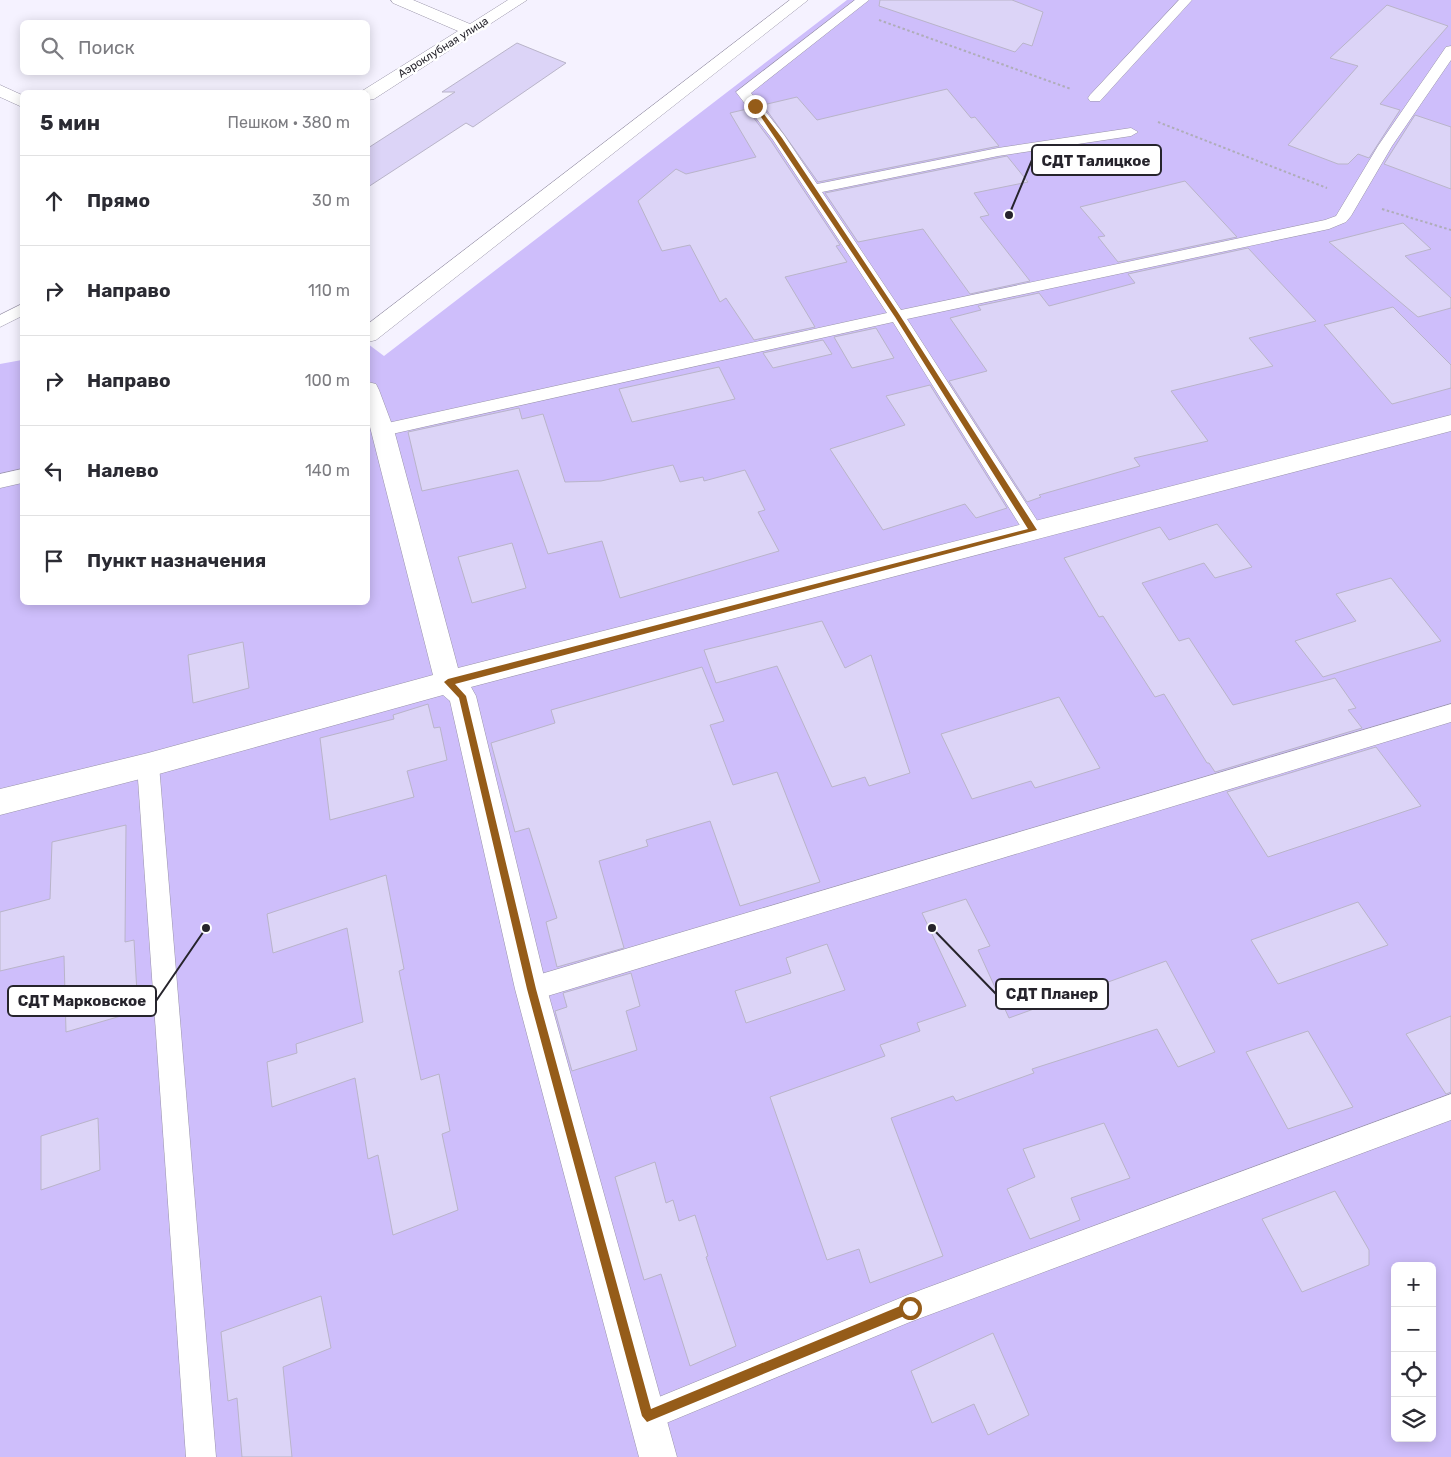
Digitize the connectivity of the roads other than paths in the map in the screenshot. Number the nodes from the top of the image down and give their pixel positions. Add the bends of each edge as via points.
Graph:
1 (399, 0) edge
2 (519, 0) edge
3 (800, 0) edge
4 (863, 0) edge
5 (1186, 0) edge
6 (471, 30) junction
7 (1451, 50) edge
8 (0, 90) edge
9 (370, 94) edge
10 (1095, 98) dead end
11 (20, 101) edge
12 (1131, 132) dead end
13 (813, 189) junction
14 (20, 310) edge
15 (897, 316) junction
16 (0, 322) edge
17 (370, 333) edge
18 (374, 412) edge
19 (1451, 423) edge
20 (20, 476) edge
21 (0, 481) edge
22 (1033, 530) junction
23 (448, 682) junction
24 (1451, 713) edge
25 (148, 765) junction
26 (0, 802) edge
27 (531, 989) junction
28 (1451, 1107) edge
29 (647, 1416) junction
30 (201, 1457) edge
31 (658, 1457) edge

1 - 6 street
2 - 6 street, Аэроклубная улица
3 - 17 street
4 - 13 lane via 743,92
5 - 10 lane
6 - 9 street, Аэроклубная улица
7 - 15 lane via 1385,146 1346,213 1335,222 1199,254
8 - 11 street
12 - 13 lane via 998,152
13 - 15 lane
14 - 16 lane
15 - 18 lane
15 - 22 lane
18 - 23 street
19 - 22 street
20 - 21 lane
22 - 23 street
23 - 25 street
23 - 27 street via 462,696
24 - 27 lane
25 - 26 street
25 - 30 lane
27 - 29 street
28 - 29 lane via 910,1308
29 - 31 street

